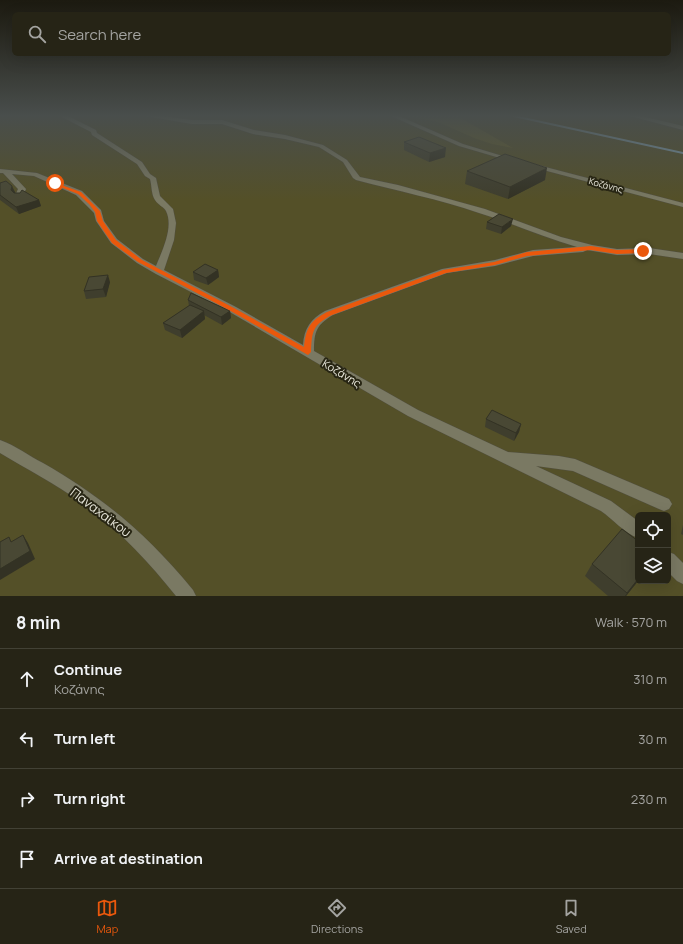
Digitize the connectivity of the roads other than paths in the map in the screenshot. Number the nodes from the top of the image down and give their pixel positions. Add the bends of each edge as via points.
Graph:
1 (110, 144) edge
2 (312, 144) edge
3 (458, 144) edge
4 (519, 162) edge
5 (527, 164) edge
6 (2, 171) edge
7 (19, 196) edge
8 (683, 205) edge
9 (591, 248) junction
10 (683, 256) edge
11 (159, 272) junction
12 (308, 352) junction
13 (0, 446) edge
14 (504, 456) junction
15 (664, 504) dead end
16 (635, 528) edge
17 (671, 563) edge
18 (683, 575) edge
19 (187, 596) edge

1 - 11 street via 140,163 153,178 158,199 169,209 172,216 171,237
2 - 9 street via 321,146 345,161 358,179 476,209 558,239
3 - 4 street
5 - 8 street, Κοζάνης
6 - 7 street via 22,189
6 - 11 street, Κοζάνης via 41,176 79,193 98,212 100,221 114,241
9 - 10 street via 617,252 649,251
9 - 12 street via 527,254 495,264 459,268 422,278 318,319 309,332
11 - 12 street, Κοζάνης
12 - 14 street, Κοζάνης via 413,413
13 - 19 street, Παναχαϊκου via 86,498 134,536
14 - 15 street via 575,465
14 - 16 street, Κοζάνης via 606,506
17 - 18 street

